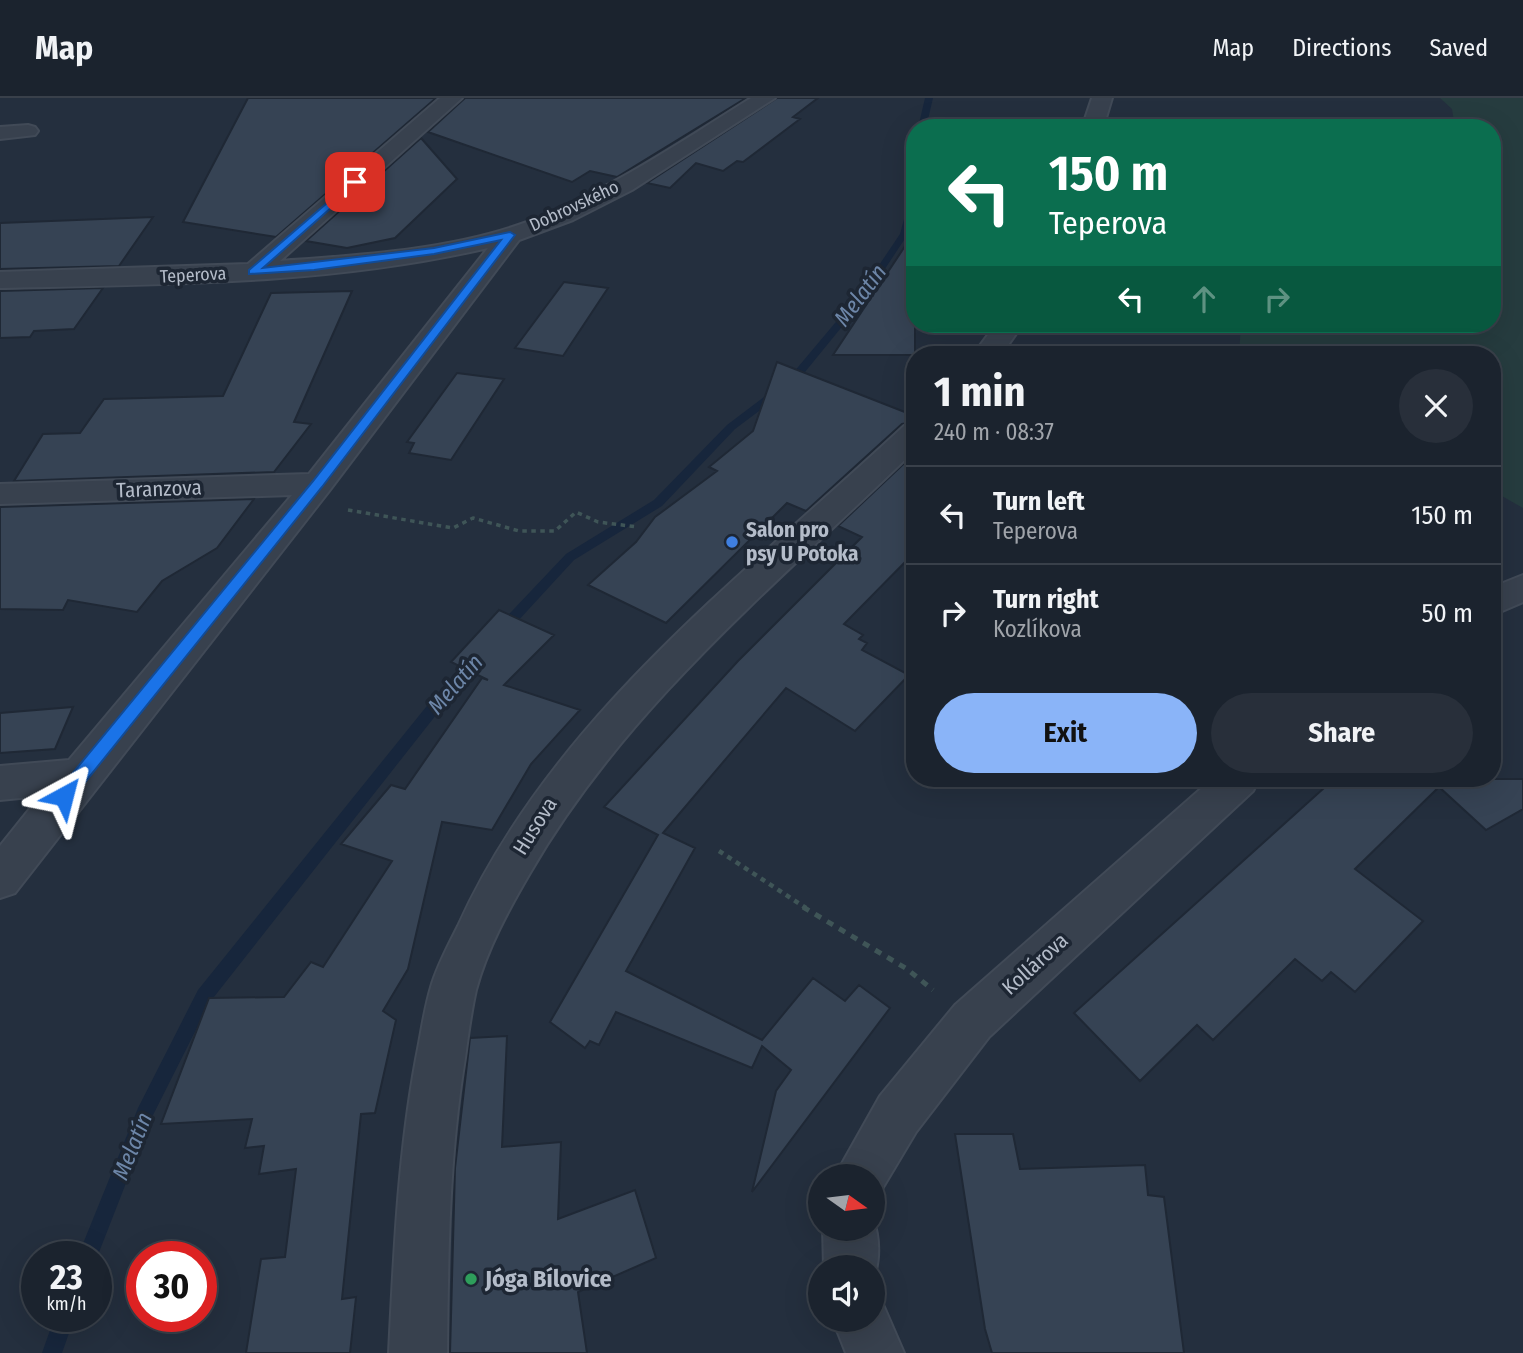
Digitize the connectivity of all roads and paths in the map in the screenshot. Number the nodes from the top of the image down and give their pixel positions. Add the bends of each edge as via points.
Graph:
1 (452, 98) edge
2 (765, 98) edge
3 (1102, 98) edge
4 (1094, 119) edge
5 (28, 131) dead end
6 (0, 133) edge
7 (510, 235) junction
8 (253, 272) junction
9 (0, 280) edge
10 (906, 441) edge
11 (310, 493) junction
12 (0, 495) edge
13 (638, 527) dead end
14 (1523, 587) edge
15 (1501, 598) edge
16 (80, 776) junction
17 (0, 783) edge
18 (1230, 787) edge
19 (719, 851) dead end
20 (0, 879) edge
21 (972, 1021) junction
22 (867, 1164) edge
23 (867, 1332) edge
24 (418, 1353) edge
25 (875, 1353) edge

1 - 8 street
2 - 7 street, Dobrovského via 663,162 586,203
3 - 4 street
5 - 6 street
7 - 8 street, Teperova via 434,251
7 - 11 street, Dobrovského
8 - 9 street, Teperova
10 - 24 street, Husova via 603,733 561,784 492,895 455,983 432,1101 421,1233
11 - 12 street, Taranzova
11 - 13 path via 453,528 473,518 519,531 555,531 576,512 597,522
11 - 16 street, Dobrovského
14 - 15 street
16 - 17 street
16 - 20 street, Dobrovského
18 - 21 street, Kollárova
19 - 21 path via 907,969
21 - 22 street, Kollárova via 898,1114
23 - 25 street

